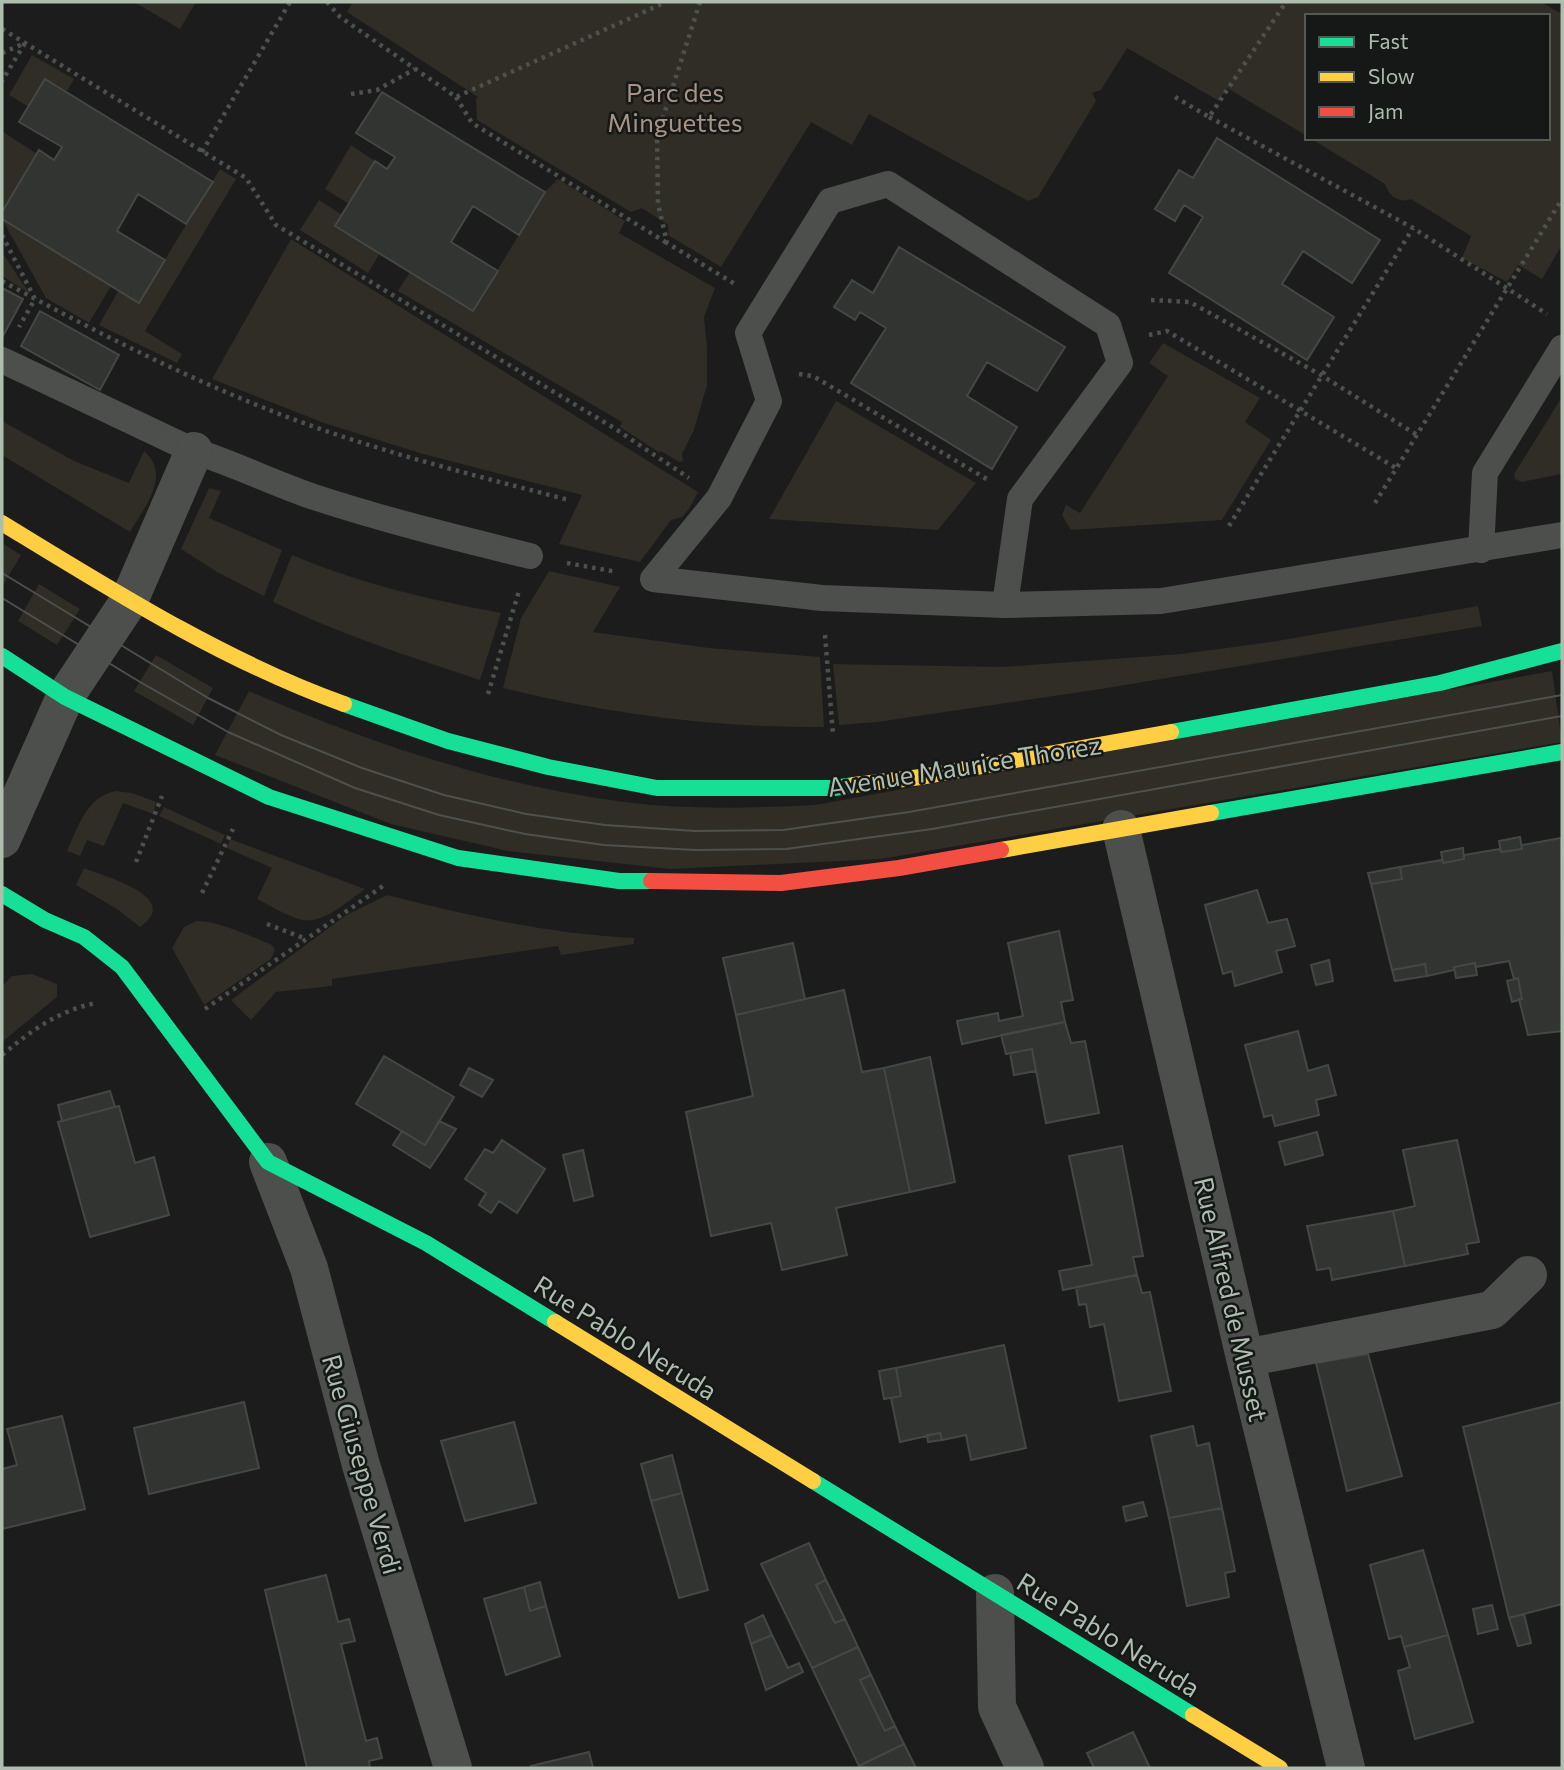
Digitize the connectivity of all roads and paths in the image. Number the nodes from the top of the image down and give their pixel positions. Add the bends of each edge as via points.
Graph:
1 (290, 2) edge
2 (327, 2) edge
3 (667, 2) edge
4 (700, 2) edge
5 (1286, 2) edge
6 (2, 29) edge
7 (25, 43) junction
8 (2, 53) edge
9 (415, 69) junction
10 (2, 81) edge
11 (351, 94) dead end
12 (456, 97) junction
13 (1175, 97) dead end
14 (1209, 117) junction
15 (202, 152) junction
16 (1562, 199) edge
17 (1413, 228) junction
18 (2, 235) edge
19 (667, 243) junction
20 (2, 281) edge
21 (35, 299) junction
22 (1150, 300) dead end
23 (767, 303) junction
24 (1551, 316) dead end
25 (15, 334) dead end
26 (1115, 342) junction
27 (1562, 348) edge
28 (2, 360) edge
29 (759, 368) junction
30 (1321, 375) junction
31 (1301, 411) junction
32 (1417, 435) junction
33 (194, 451) junction
34 (1396, 468) junction
35 (719, 498) junction
36 (1020, 499) junction
37 (569, 500) dead end
38 (1375, 503) dead end
39 (2, 523) edge
40 (1229, 526) dead end
41 (1562, 535) edge
42 (1481, 550) junction
43 (530, 556) junction
44 (653, 579) junction
45 (822, 598) junction
46 (129, 601) junction
47 (1005, 605) junction
48 (1562, 651) edge
49 (2, 656) edge
50 (488, 694) dead end
51 (65, 697) junction
52 (833, 735) dead end
53 (1562, 752) edge
54 (162, 796) dead end
55 (233, 828) dead end
56 (1121, 829) junction
57 (2, 839) edge
58 (136, 862) dead end
59 (383, 886) dead end
60 (202, 893) dead end
61 (2, 894) edge
62 (267, 924) dead end
63 (307, 939) junction
64 (247, 980) dead end
65 (142, 995) junction
66 (2, 1055) edge
67 (268, 1163) junction
68 (1528, 1275) dead end
69 (1245, 1358) junction
70 (995, 1593) junction
71 (453, 1768) edge
72 (1025, 1768) edge
73 (1280, 1768) edge
74 (1346, 1768) edge

1 - 15 path
2 - 9 path via 340,17
3 - 12 path
4 - 19 path via 657,136 658,202
5 - 14 path
6 - 7 path
7 - 8 path
7 - 10 path
7 - 15 path
9 - 11 path via 377,90
9 - 12 path
12 - 19 path via 472,123
13 - 14 path
14 - 17 path
15 - 35 path via 247,178 276,225 614,428
16 - 32 path
17 - 24 path
17 - 30 path
18 - 21 path
19 - 23 path
20 - 21 path
21 - 25 path
21 - 37 path via 188,376 327,431
22 - 30 path via 1190,302
23 - 26 lane via 830,201 888,184 1108,325
23 - 29 lane via 748,333
26 - 31 path via 1167,331
26 - 36 lane via 1120,363
27 - 42 lane via 1485,472
28 - 33 lane
29 - 35 lane via 769,401
29 - 36 path via 813,376
30 - 31 path
30 - 32 path
31 - 34 path
31 - 40 path
32 - 34 path
33 - 43 lane via 312,496
33 - 46 street
34 - 38 path
35 - 44 lane
36 - 47 lane
39 - 46 street, Avenue Maurice Thorez
41 - 42 lane
42 - 47 lane via 1161,601
43 - 44 path
43 - 50 path
44 - 45 lane
45 - 47 lane
45 - 52 path
46 - 48 street, Avenue Maurice Thorez via 298,687 436,736 548,767 657,788 834,788 921,777 1440,683
46 - 51 street
49 - 51 street
51 - 56 street via 269,797 458,858 619,881 782,883 899,868
51 - 57 street
53 - 56 street
54 - 58 path
55 - 60 path
56 - 69 street, Rue Alfred de Musset
59 - 63 path
61 - 65 street, Rue Pablo Neruda via 84,937 122,967
62 - 63 path
63 - 64 path
65 - 66 path via 84,1006 39,1025
65 - 67 street, Rue Pablo Neruda
67 - 70 street, Rue Pablo Neruda via 426,1242
67 - 71 street, Rue Giuseppe Verdi via 309,1268 361,1465
68 - 69 street via 1492,1310
69 - 74 street, Rue Alfred de Musset
70 - 72 street via 997,1707
70 - 73 street, Rue Pablo Neruda

